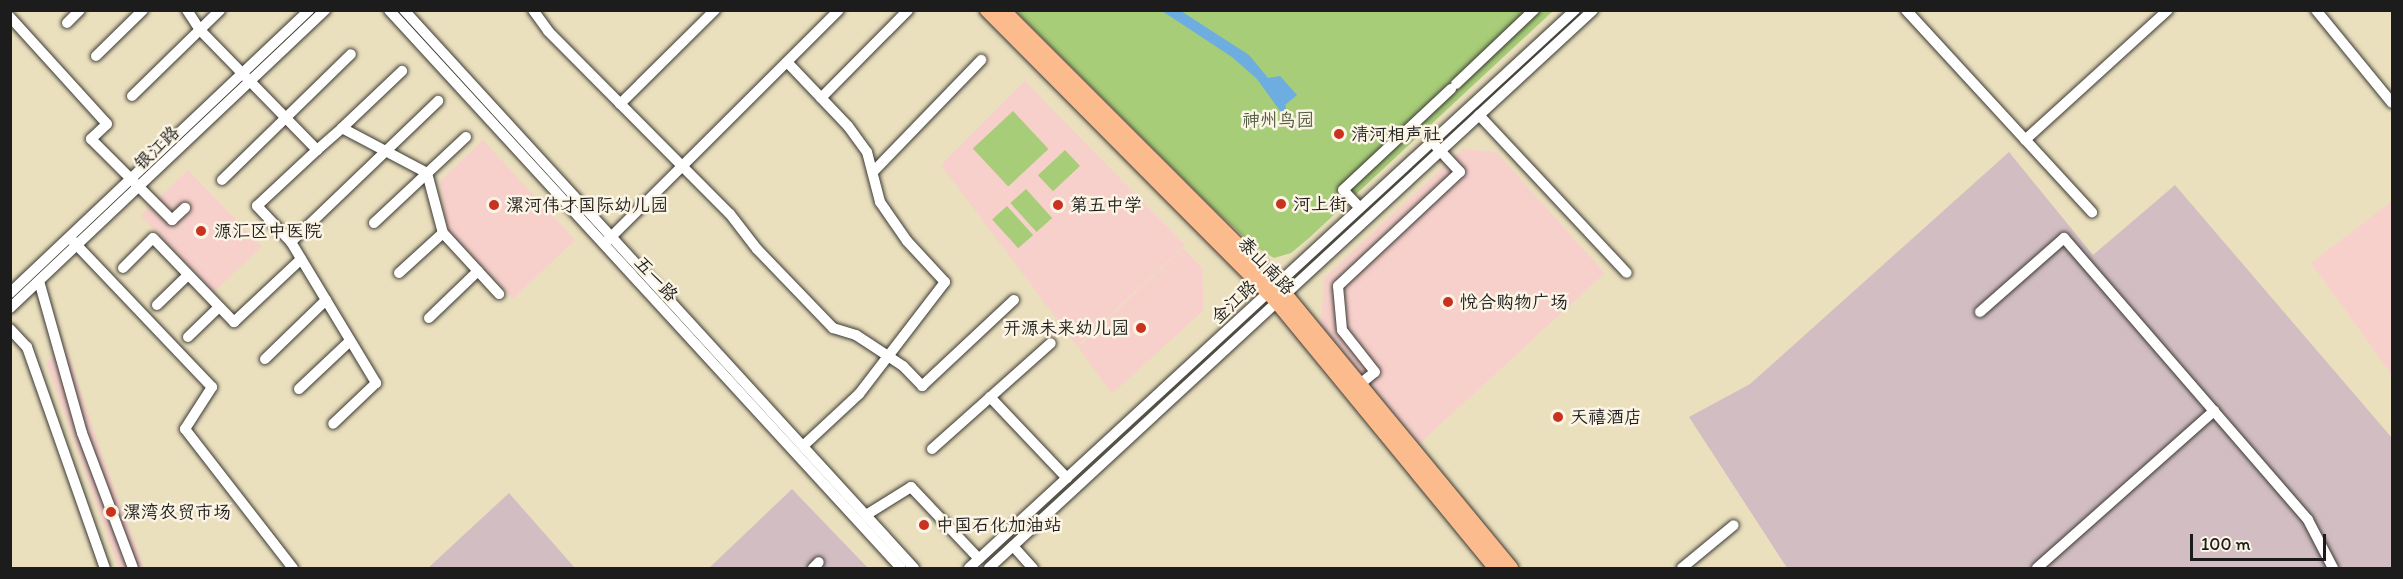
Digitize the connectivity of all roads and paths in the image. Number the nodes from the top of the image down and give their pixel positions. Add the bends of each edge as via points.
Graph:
1 (80, 10) edge
2 (143, 10) edge
3 (187, 10) edge
4 (220, 10) edge
5 (309, 10) edge
6 (325, 10) edge
7 (389, 10) edge
8 (404, 10) edge
9 (533, 10) edge
10 (715, 10) edge
11 (908, 10) edge
12 (987, 10) edge
13 (1003, 10) edge
14 (1533, 10) edge
15 (1575, 10) edge
16 (1906, 10) edge
17 (2169, 10) edge
18 (2316, 10) edge
19 (834, 12) edge
20 (1588, 12) edge
21 (10, 17) edge
22 (67, 23) dead end
23 (200, 30) junction
24 (351, 54) dead end
25 (96, 56) dead end
26 (981, 60) dead end
27 (787, 62) junction
28 (402, 71) dead end
29 (246, 78) junction
30 (132, 96) dead end
31 (821, 98) junction
32 (438, 101) dead end
33 (2392, 103) edge
34 (620, 104) junction
35 (1479, 116) junction
36 (285, 118) junction
37 (342, 128) junction
38 (466, 137) dead end
39 (2025, 140) junction
40 (1432, 141) junction
41 (317, 150) junction
42 (386, 151) junction
43 (1441, 151) junction
44 (682, 166) junction
45 (873, 172) junction
46 (427, 173) junction
47 (222, 180) dead end
48 (136, 183) junction
49 (1359, 207) junction
50 (185, 208) dead end
51 (2092, 212) dead end
52 (374, 223) dead end
53 (443, 232) junction
54 (611, 237) junction
55 (74, 242) junction
56 (291, 242) junction
57 (602, 245) junction
58 (301, 259) junction
59 (123, 268) dead end
60 (478, 271) junction
61 (399, 273) dead end
62 (1627, 273) dead end
63 (189, 275) junction
64 (39, 281) junction
65 (1277, 292) junction
66 (10, 293) edge
67 (499, 294) dead end
68 (326, 300) junction
69 (1014, 300) dead end
70 (157, 305) dead end
71 (219, 307) junction
72 (10, 308) edge
73 (1980, 312) dead end
74 (429, 318) dead end
75 (10, 329) edge
76 (188, 337) dead end
77 (350, 341) junction
78 (1052, 343) dead end
79 (887, 358) junction
80 (265, 359) dead end
81 (1360, 384) junction
82 (299, 389) dead end
83 (990, 397) junction
84 (2214, 411) junction
85 (333, 424) dead end
86 (1385, 424) junction
87 (1115, 434) junction
88 (1123, 444) junction
89 (803, 446) junction
90 (932, 449) dead end
91 (1067, 478) junction
92 (866, 515) junction
93 (1734, 525) dead end
94 (1013, 546) junction
95 (979, 559) junction
96 (105, 568) edge
97 (133, 568) edge
98 (293, 568) edge
99 (901, 568) edge
100 (914, 568) edge
101 (969, 568) edge
102 (989, 568) edge
103 (1033, 568) edge
104 (1495, 568) edge
105 (1511, 568) edge
106 (1682, 568) edge
107 (2037, 568) edge
108 (2332, 568) edge

1 - 22 street
2 - 25 street
3 - 23 street
4 - 23 street
5 - 29 street, 银江路
6 - 29 street, 银江路
7 - 57 street, 五一路
8 - 54 street, 五一路
9 - 34 street via 548,31
10 - 34 street
11 - 31 street
12 - 65 main road, 泰山南路
13 - 65 main road, 泰山南路
14 - 49 street via 1343,190
15 - 40 street, 金江路
16 - 39 street
17 - 39 street
18 - 33 street
19 - 27 street
20 - 35 street, 金江路
21 - 48 street via 107,124 91,139
23 - 29 street
23 - 30 street
24 - 36 street
26 - 45 street
27 - 31 street
27 - 44 street
28 - 37 street
29 - 36 street
29 - 48 street, 银江路
31 - 45 street via 867,152
32 - 42 street
34 - 44 street
35 - 43 street, 金江路
35 - 62 street
36 - 41 street
36 - 47 street
37 - 41 street
37 - 42 street
38 - 46 street
39 - 51 street
40 - 43 street
40 - 49 street, 金江路
41 - 56 street via 257,206
42 - 46 street
42 - 56 street
43 - 65 street, 金江路
43 - 81 street via 1460,172 1338,286 1342,330 1375,372
44 - 54 street
44 - 79 street via 833,328 856,335
45 - 79 street via 880,202 907,241 945,282
46 - 52 street
46 - 53 street
48 - 50 street via 172,220
48 - 55 street, 银江路
49 - 65 street, 金江路
53 - 60 street
53 - 61 street
54 - 57 street
54 - 89 street, 五一路
55 - 64 street, 银江路
55 - 66 street, 银江路
55 - 98 street via 212,387 184,429
56 - 58 street
57 - 99 street, 五一路
58 - 68 street
58 - 71 street via 234,322
59 - 63 street via 153,238
60 - 67 street
60 - 74 street
63 - 70 street
63 - 71 street
64 - 72 street, 银江路
64 - 97 street via 82,433
65 - 81 main road, 泰山南路
65 - 86 main road, 泰山南路
65 - 87 street, 金江路
65 - 88 street, 金江路
68 - 77 street
68 - 80 street
69 - 79 street via 922,386 903,366
71 - 76 street
73 - 84 street via 2064,238
75 - 96 street via 27,347
77 - 82 street
77 - 85 street via 376,383
78 - 83 street
79 - 89 street via 859,394
81 - 86 main road, 泰山南路
83 - 90 street
83 - 91 street
84 - 107 street
84 - 108 street via 2308,520
86 - 104 main road, 泰山南路
86 - 105 main road, 泰山南路
87 - 88 street
87 - 91 street, 金江路
88 - 94 street, 金江路
89 - 92 street, 五一路
91 - 95 street, 金江路
92 - 95 street via 912,487
92 - 100 street, 五一路
93 - 106 street
94 - 102 street, 金江路
94 - 103 street
95 - 101 street, 金江路

